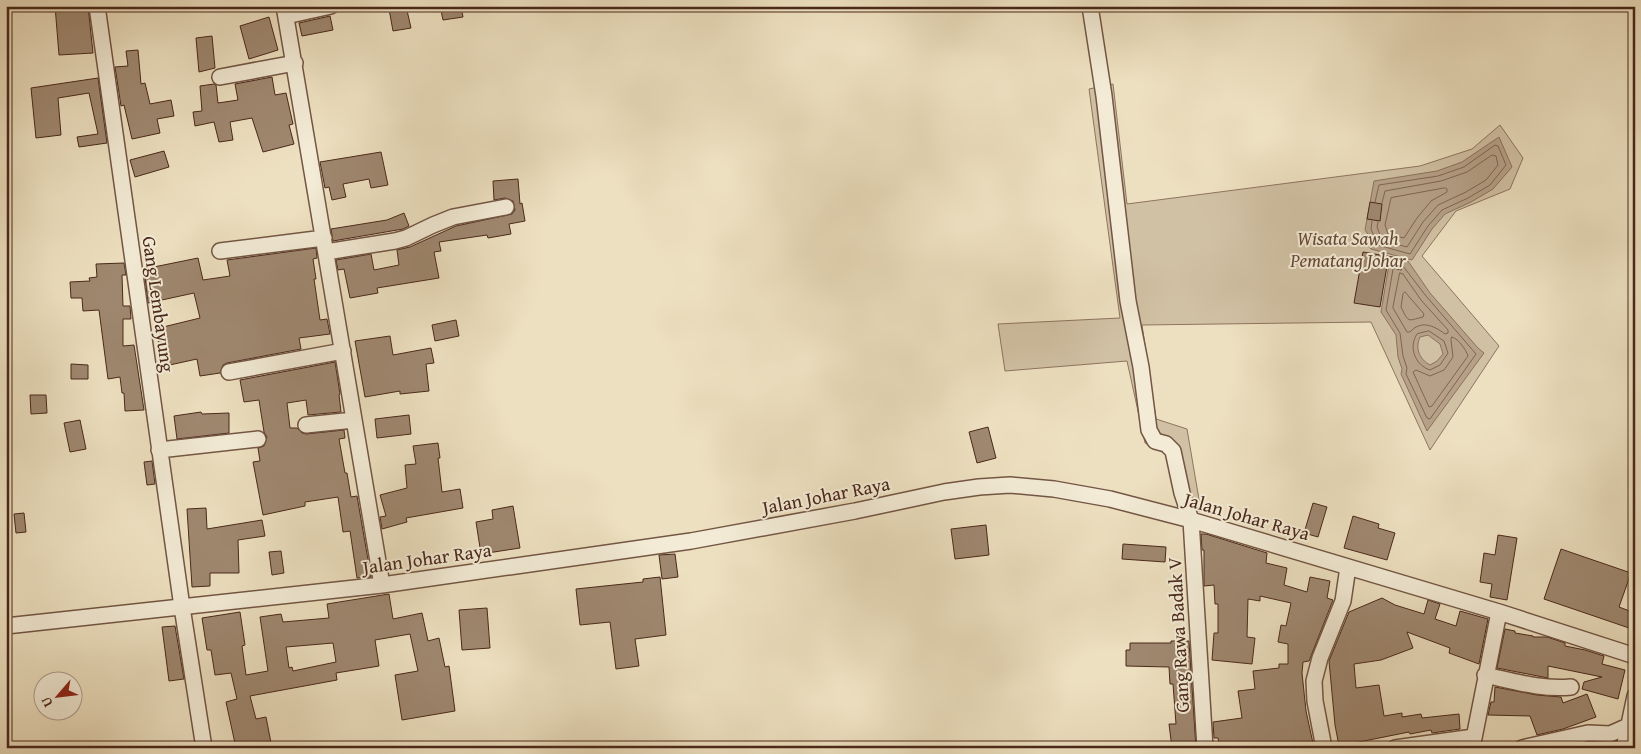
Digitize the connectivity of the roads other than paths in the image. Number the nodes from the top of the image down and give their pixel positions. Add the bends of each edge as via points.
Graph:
1 (97, 6) edge
2 (331, 6) edge
3 (1090, 6) edge
4 (285, 11) edge
5 (295, 63) junction
6 (220, 77) dead end
7 (506, 207) dead end
8 (325, 245) junction
9 (220, 251) dead end
10 (343, 351) junction
11 (229, 372) dead end
12 (354, 420) junction
13 (306, 425) dead end
14 (258, 439) dead end
15 (159, 450) junction
16 (1191, 520) junction
17 (1348, 567) junction
18 (382, 586) junction
19 (182, 607) junction
20 (1499, 612) junction
21 (6, 626) edge
22 (1635, 656) edge
23 (1485, 675) junction
24 (1571, 687) dead end
25 (1635, 696) edge
26 (1628, 726) junction
27 (1473, 742) edge
28 (204, 748) edge
29 (1205, 748) edge
30 (1324, 748) edge
31 (1395, 748) edge
32 (1522, 748) edge
33 (1624, 748) edge

1 - 15 street, Gang Lembayung
2 - 4 street
3 - 16 street, Gang Rawa Badak V via 1128,301 1149,430 1155,441 1173,450
4 - 5 street
5 - 6 street
5 - 8 street
7 - 8 street via 433,224 395,241
8 - 9 street
8 - 10 street
10 - 11 street
10 - 12 street
12 - 13 street
12 - 18 street
14 - 15 street
15 - 19 street, Gang Lembayung
16 - 17 street, Jalan Johar Raya
16 - 18 street, Jalan Johar Raya via 1110,499 1054,489 1010,485 980,487 691,540
16 - 29 street, Gang Rawa Badak V
17 - 20 street, Jalan Johar Raya
17 - 30 street via 1342,601 1314,681
18 - 19 street, Jalan Johar Raya
19 - 21 street, Jalan Johar Raya
19 - 28 street, Gang Lembayung
20 - 22 street, Jalan Johar Raya
20 - 23 street
23 - 24 street via 1542,687
23 - 27 street
25 - 26 street
26 - 32 street via 1610,734 1588,733
26 - 33 street
27 - 31 street

